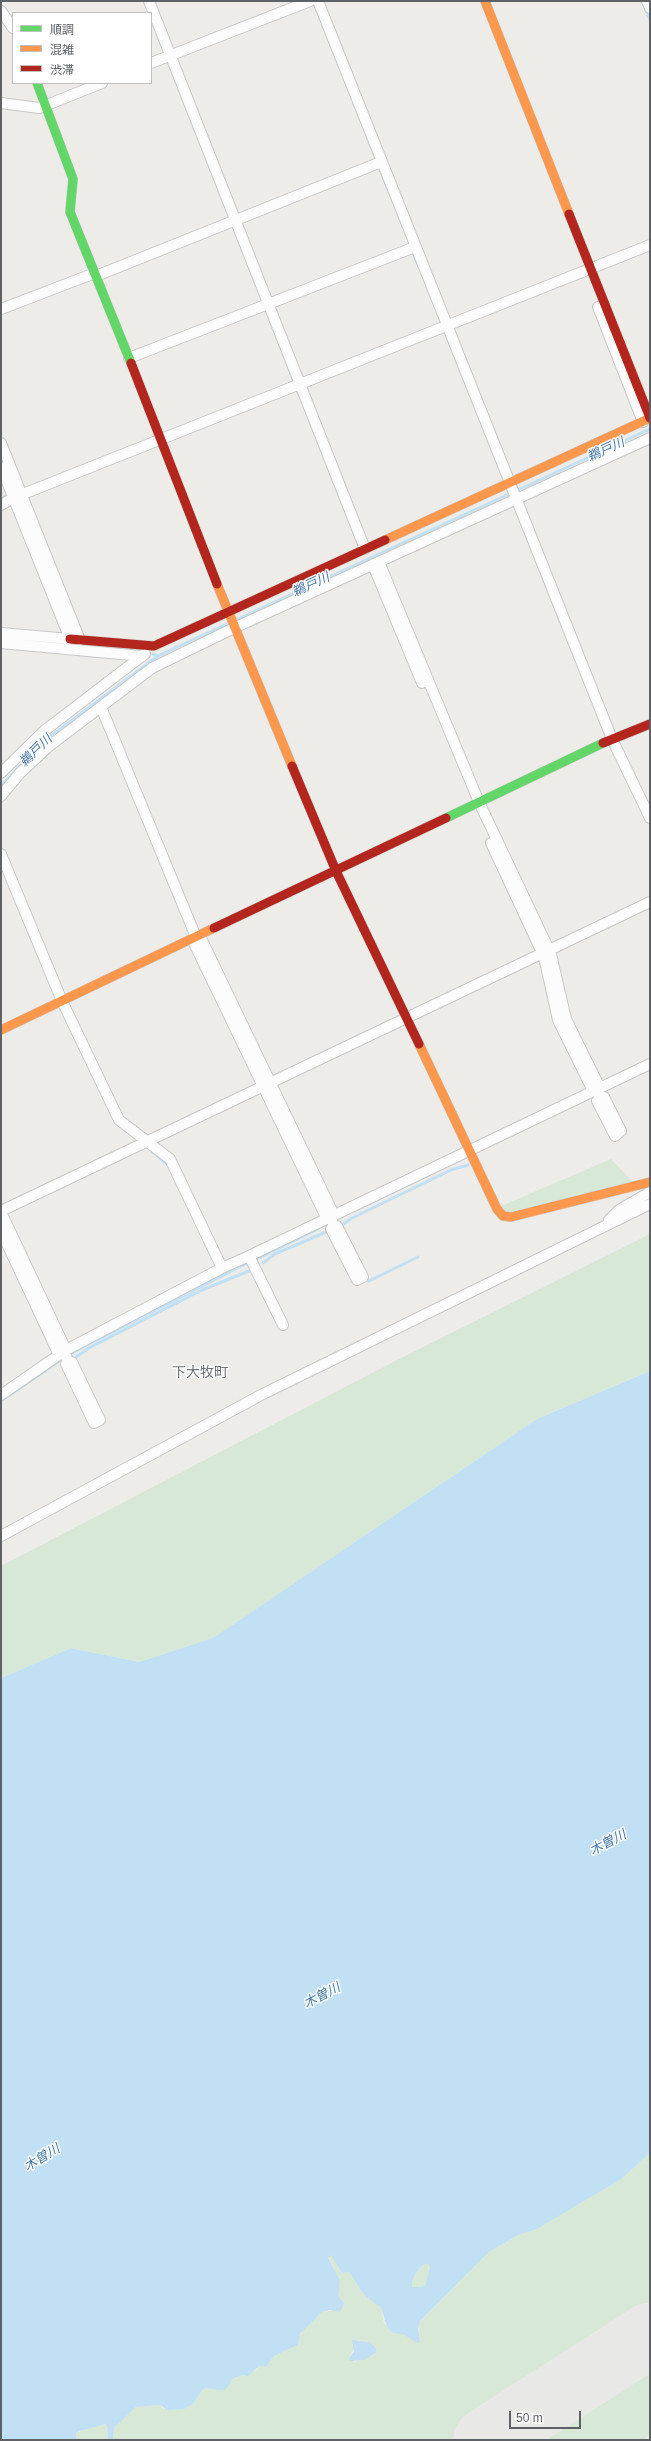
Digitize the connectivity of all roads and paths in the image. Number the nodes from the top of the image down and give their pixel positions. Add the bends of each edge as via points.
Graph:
1 (149, 1) edge
2 (156, 1) edge
3 (310, 1) edge
4 (318, 1) edge
5 (478, 1) edge
6 (485, 1) edge
7 (647, 1) edge
8 (650, 8) edge
9 (2, 13) edge
10 (12, 27) edge
11 (173, 54) junction
12 (152, 63) edge
13 (37, 84) edge
14 (100, 84) edge
15 (1, 103) edge
16 (46, 106) junction
17 (381, 162) junction
18 (238, 220) junction
19 (650, 245) edge
20 (415, 247) junction
21 (588, 270) junction
22 (96, 274) junction
23 (272, 303) junction
24 (1, 309) edge
25 (446, 326) junction
26 (129, 358) junction
27 (303, 383) junction
28 (643, 422) joint
29 (161, 438) junction
30 (650, 438) edge
31 (1, 443) edge
32 (1, 467) edge
33 (509, 485) junction
34 (17, 497) junction
35 (514, 498) junction
36 (1, 505) edge
37 (368, 548) junction
38 (376, 563) junction
39 (229, 613) junction
40 (233, 627) junction
41 (1, 633) edge
42 (75, 640) junction
43 (1, 643) edge
44 (154, 646) junction
45 (142, 656) junction
46 (101, 708) junction
47 (650, 724) edge
48 (612, 739) junction
49 (1, 773) edge
50 (1, 796) edge
51 (476, 804) junction
52 (650, 818) edge
53 (1, 854) edge
54 (336, 871) junction
55 (650, 902) edge
56 (196, 937) junction
57 (546, 952) junction
58 (62, 1001) junction
59 (406, 1018) junction
60 (1, 1030) edge
61 (650, 1064) edge
62 (268, 1084) junction
63 (598, 1092) junction
64 (147, 1141) junction
65 (470, 1150) junction
66 (650, 1182) edge
67 (650, 1192) edge
68 (650, 1204) edge
69 (1, 1212) edge
70 (331, 1219) junction
71 (602, 1226) junction
72 (1, 1231) edge
73 (249, 1256) junction
74 (222, 1268) junction
75 (282, 1324) dead end
76 (64, 1354) junction
77 (1, 1395) edge
78 (1, 1536) edge

1 - 11 street
2 - 11 street
3 - 11 street
4 - 17 street
5 - 21 street
6 - 21 street
7 - 8 street
9 - 10 street
11 - 12 street
11 - 18 street
13 - 16 street
14 - 16 street
15 - 16 street via 39,108
16 - 22 street via 73,179 70,212
17 - 18 street
17 - 20 street
18 - 22 street
18 - 23 street
19 - 21 street
20 - 23 street
20 - 25 street
21 - 25 street
21 - 28 street
22 - 24 street
22 - 26 street
23 - 26 street
23 - 27 street
25 - 27 street
25 - 33 street
26 - 29 street
27 - 29 street
27 - 37 street
28 - 33 street
29 - 34 street
29 - 39 street
30 - 35 street
31 - 34 street
32 - 34 street
33 - 35 street
33 - 37 street
34 - 36 street
34 - 42 street
35 - 38 street
35 - 48 street
37 - 39 street
38 - 40 street
38 - 51 street
39 - 40 street
39 - 44 street
40 - 46 street via 152,668
40 - 54 street
41 - 42 street
42 - 44 street
43 - 45 street
44 - 45 street
45 - 49 street via 44,731
46 - 50 street via 48,747 20,773
46 - 56 street
47 - 48 street
48 - 51 street
48 - 52 street
51 - 54 street
51 - 57 street
53 - 58 street
54 - 56 street
54 - 59 street
55 - 57 street
56 - 58 street
56 - 62 street
57 - 59 street
57 - 63 street via 566,1019
58 - 60 street
58 - 64 street via 119,1120
59 - 62 street
59 - 65 street
61 - 63 street
62 - 64 street
62 - 70 street
63 - 65 street
64 - 69 street
64 - 74 street via 170,1159
65 - 66 street via 503,1216 511,1217
65 - 70 street
67 - 71 street via 619,1210
68 - 71 street
69 - 76 street
70 - 70 street via 331,1229 357,1280 363,1277
70 - 73 street
71 - 78 street via 261,1395
72 - 76 street
73 - 74 street
73 - 75 street
74 - 76 street
76 - 76 street via 66,1364 94,1423 100,1420 72,1362
76 - 77 street

